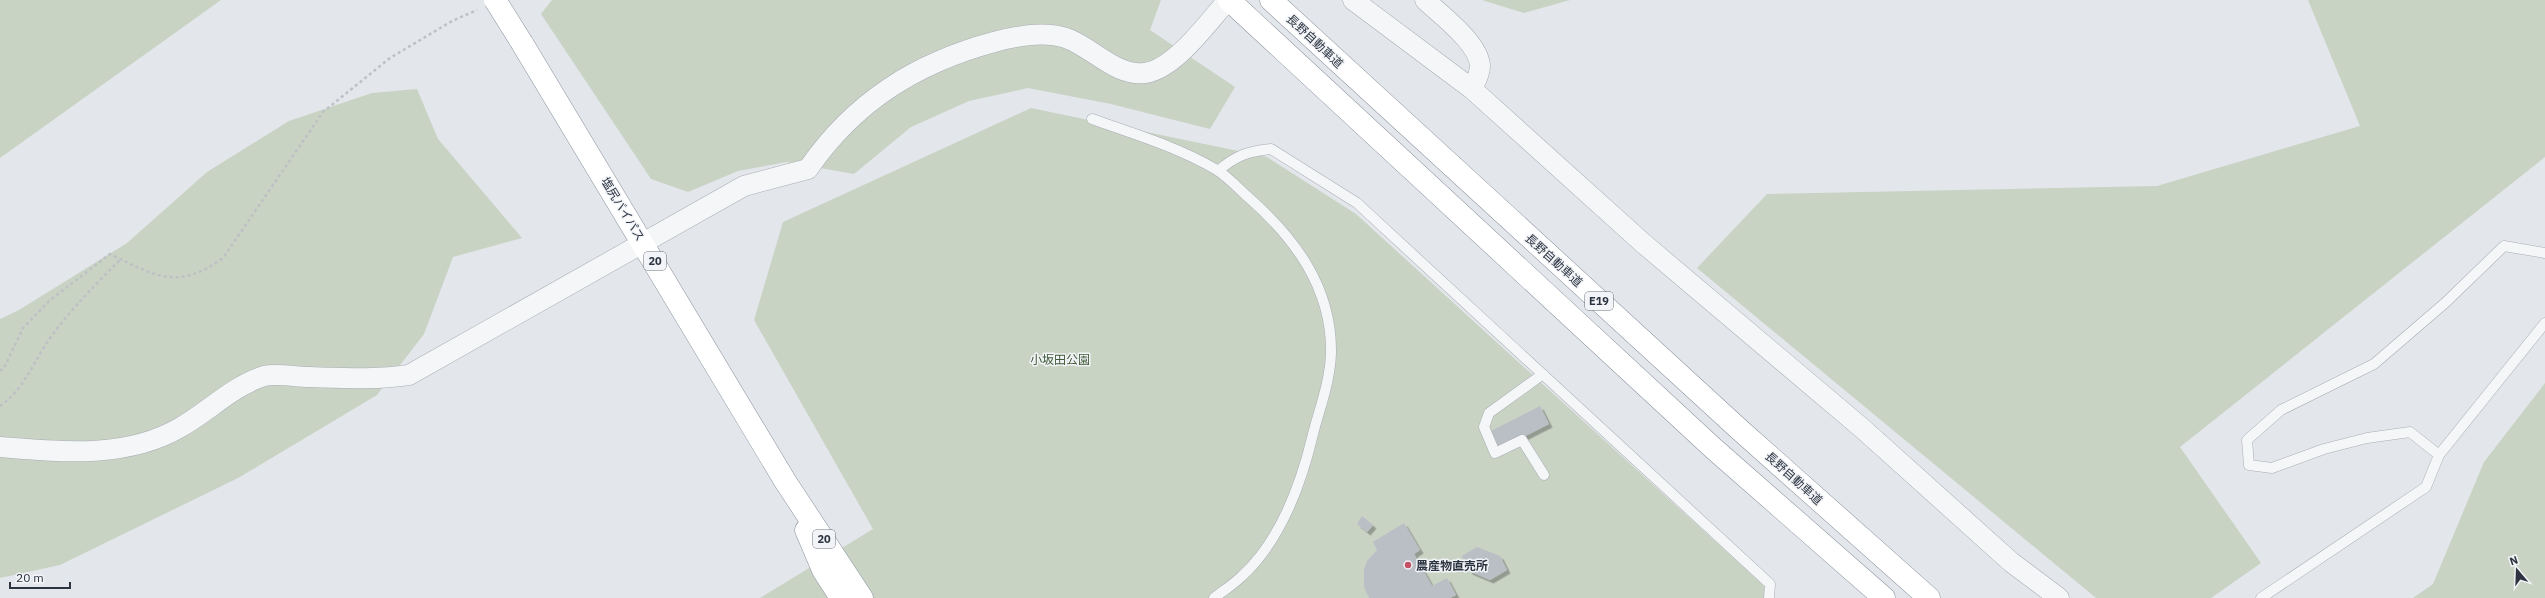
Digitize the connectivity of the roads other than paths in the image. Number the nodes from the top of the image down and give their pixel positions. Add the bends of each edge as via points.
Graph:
1 (1228, 0) edge
2 (1271, 0) edge
3 (1353, 0) edge
4 (1425, 0) edge
5 (490, 3) edge
6 (1472, 90) junction
7 (1092, 120) dead end
8 (1218, 171) junction
9 (644, 244) junction
10 (2545, 253) edge
11 (2545, 323) edge
12 (1543, 374) junction
13 (0, 447) edge
14 (2439, 455) junction
15 (1544, 475) dead end
16 (785, 481) junction
17 (841, 598) edge
18 (862, 598) edge
19 (1214, 598) edge
20 (1769, 598) edge
21 (1884, 598) edge
22 (1930, 598) edge
23 (2059, 598) edge
24 (2261, 598) edge

1 - 9 street via 1162,68 1145,73 1128,72 1066,38 1046,35 1010,38 963,50 920,68 872,100 824,146 808,169 744,186
1 - 21 highway, E19 via 1713,448
2 - 22 highway, 長野自動車道 / E19 via 1740,430
3 - 6 street
4 - 6 street via 1473,47 1480,65 1479,75
5 - 9 highway, 塩尻バイパス / 20, bridge via 522,43
6 - 23 street via 1644,244 1863,429 2011,562
7 - 8 lane via 1178,151
8 - 12 lane via 1232,158 1257,150 1271,149 1278,153 1357,203
8 - 19 lane via 1273,219 1297,247 1313,274 1323,301 1330,325 1331,354 1327,388 1304,471 1289,508 1270,542 1243,576
9 - 13 street via 409,375 376,380 266,376 238,386 213,407 180,428 142,443 100,451 56,452
9 - 16 highway, 塩尻バイパス / 20
10 - 14 lane via 2504,246 2445,303 2374,364 2281,410 2247,440 2249,465 2272,468 2324,449 2368,438 2410,432
11 - 14 lane
12 - 15 lane via 1489,413 1484,427 1495,453 1522,440
12 - 20 lane via 1770,584
14 - 24 lane via 2426,487
16 - 17 highway, 塩尻バイパス / 20 via 823,570
16 - 18 highway, 塩尻バイパス / 20

